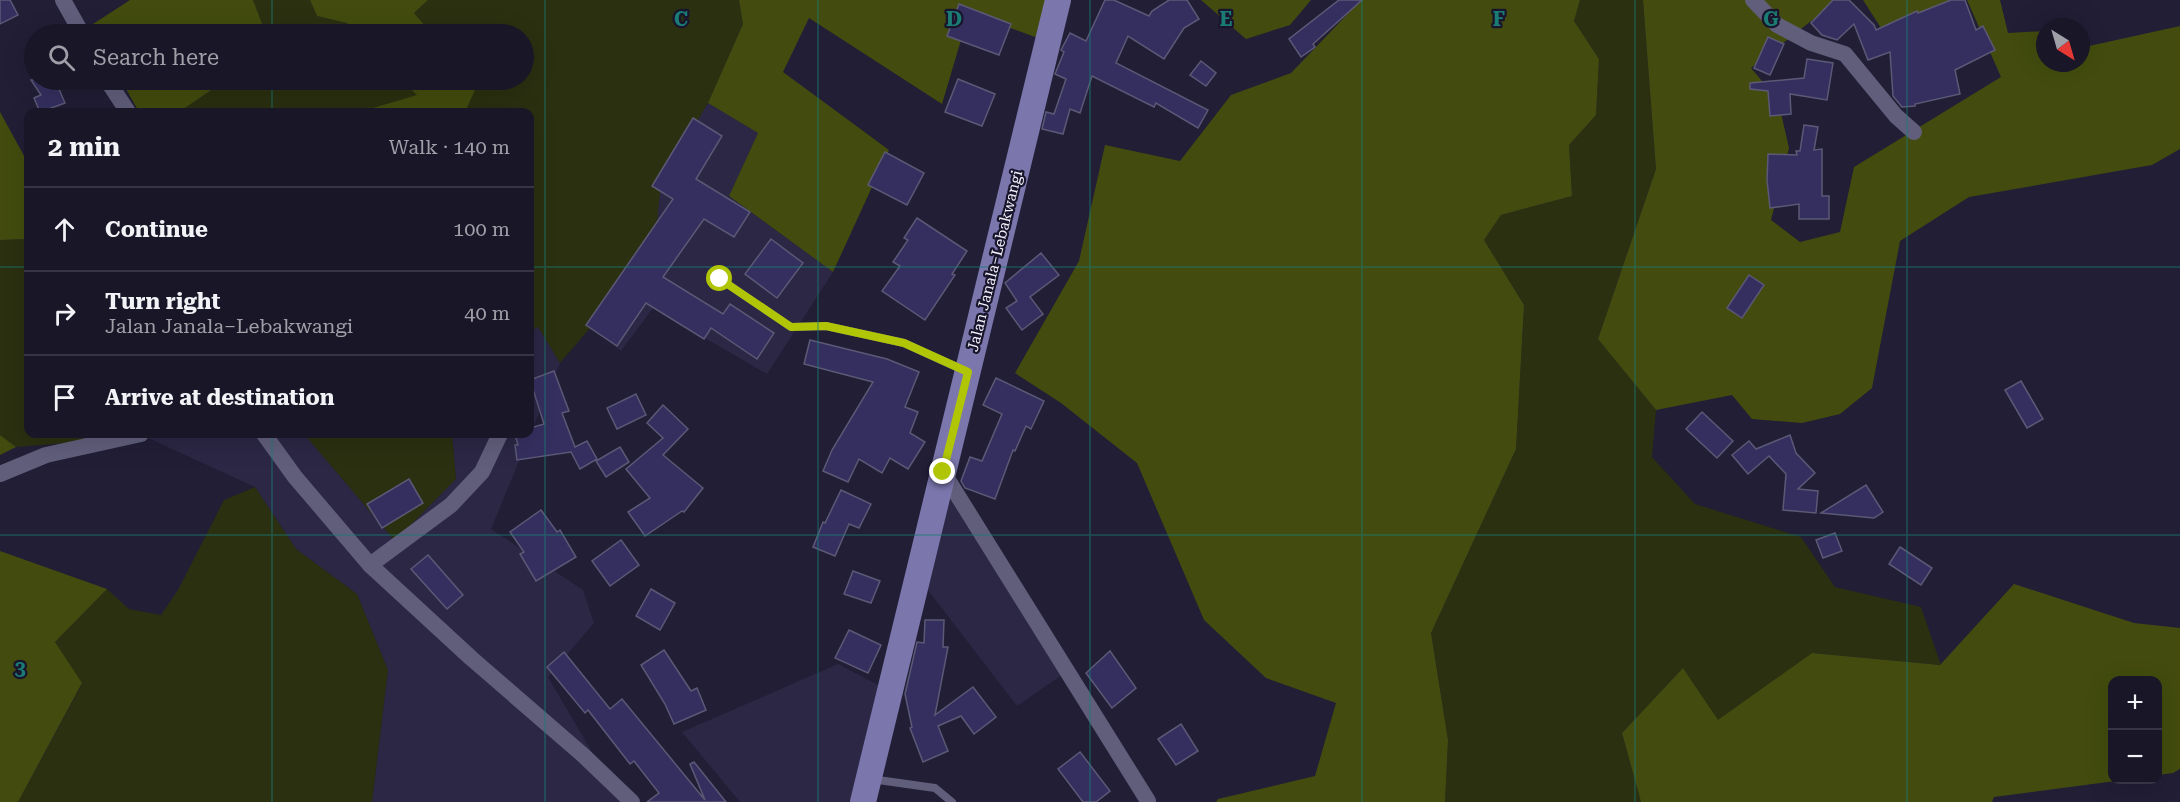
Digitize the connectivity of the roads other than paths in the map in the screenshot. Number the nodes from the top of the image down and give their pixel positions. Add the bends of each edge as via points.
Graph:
1 (63, 0) edge
2 (1058, 0) edge
3 (1753, 0) edge
4 (76, 24) edge
5 (114, 90) edge
6 (125, 108) edge
7 (1914, 132) dead end
8 (720, 279) dead end
9 (968, 372) junction
10 (123, 438) edge
11 (267, 438) edge
12 (498, 438) edge
13 (943, 472) junction
14 (0, 474) edge
15 (370, 565) junction
16 (867, 791) edge
17 (1148, 801) edge
18 (632, 802) edge
19 (952, 802) edge

1 - 4 street
2 - 9 main road, Jalan Janala–Lebakwangi
3 - 7 street via 1777,25 1811,43 1845,54
5 - 6 street
8 - 9 lane via 791,327 826,326 904,343
9 - 13 main road, Jalan Janala–Lebakwangi
10 - 14 street via 46,455
11 - 15 street
12 - 15 street via 482,472 451,505
13 - 16 main road, Jalan Janala–Lebakwangi
13 - 17 street
15 - 18 street
16 - 19 lane via 935,788

